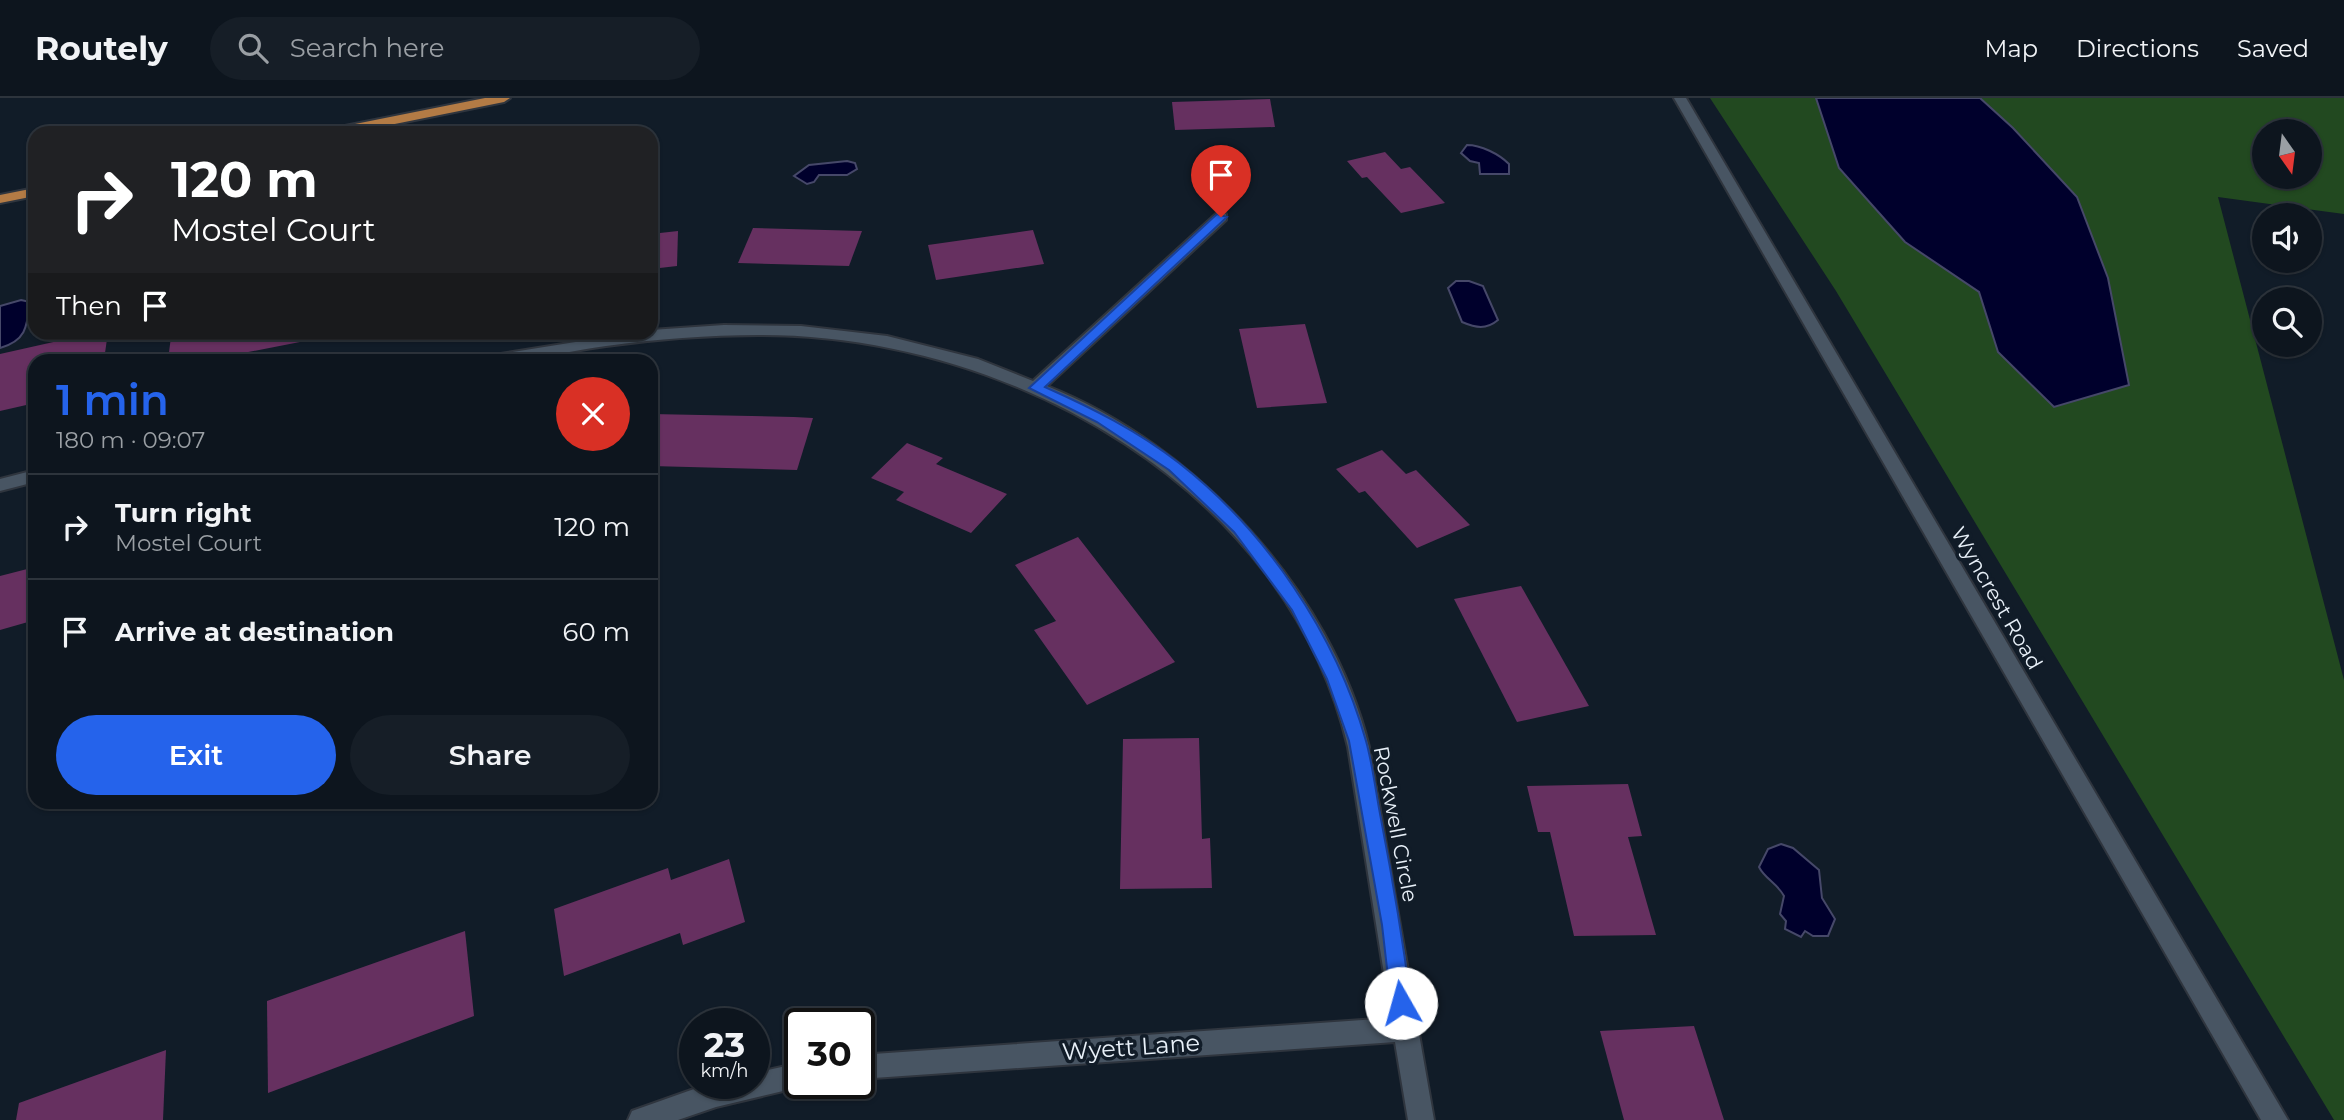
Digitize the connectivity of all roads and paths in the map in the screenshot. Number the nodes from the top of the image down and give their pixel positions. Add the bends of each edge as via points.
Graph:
1 (505, 98) edge
2 (1680, 98) edge
3 (365, 126) edge
4 (28, 194) edge
5 (0, 200) edge
6 (1221, 217) dead end
7 (658, 335) edge
8 (610, 340) edge
9 (529, 354) edge
10 (1035, 388) junction
11 (28, 478) edge
12 (0, 485) edge
13 (1404, 1029) junction
14 (875, 1066) edge
15 (784, 1079) edge
16 (641, 1120) edge
17 (1421, 1120) edge
18 (2275, 1120) edge

1 - 3 main road
2 - 18 street, Wyncrest Road
4 - 5 main road
6 - 10 street
7 - 10 street, Rockwell Circle via 801,331 886,342 953,356
8 - 9 street, Rockwell Circle
10 - 13 street, Rockwell Circle via 1102,419 1174,466 1240,528 1298,606 1335,679 1358,741 1392,925
11 - 12 street
13 - 14 street, Wyett Lane
13 - 17 street, Rockwell Circle
15 - 16 street via 716,1094

